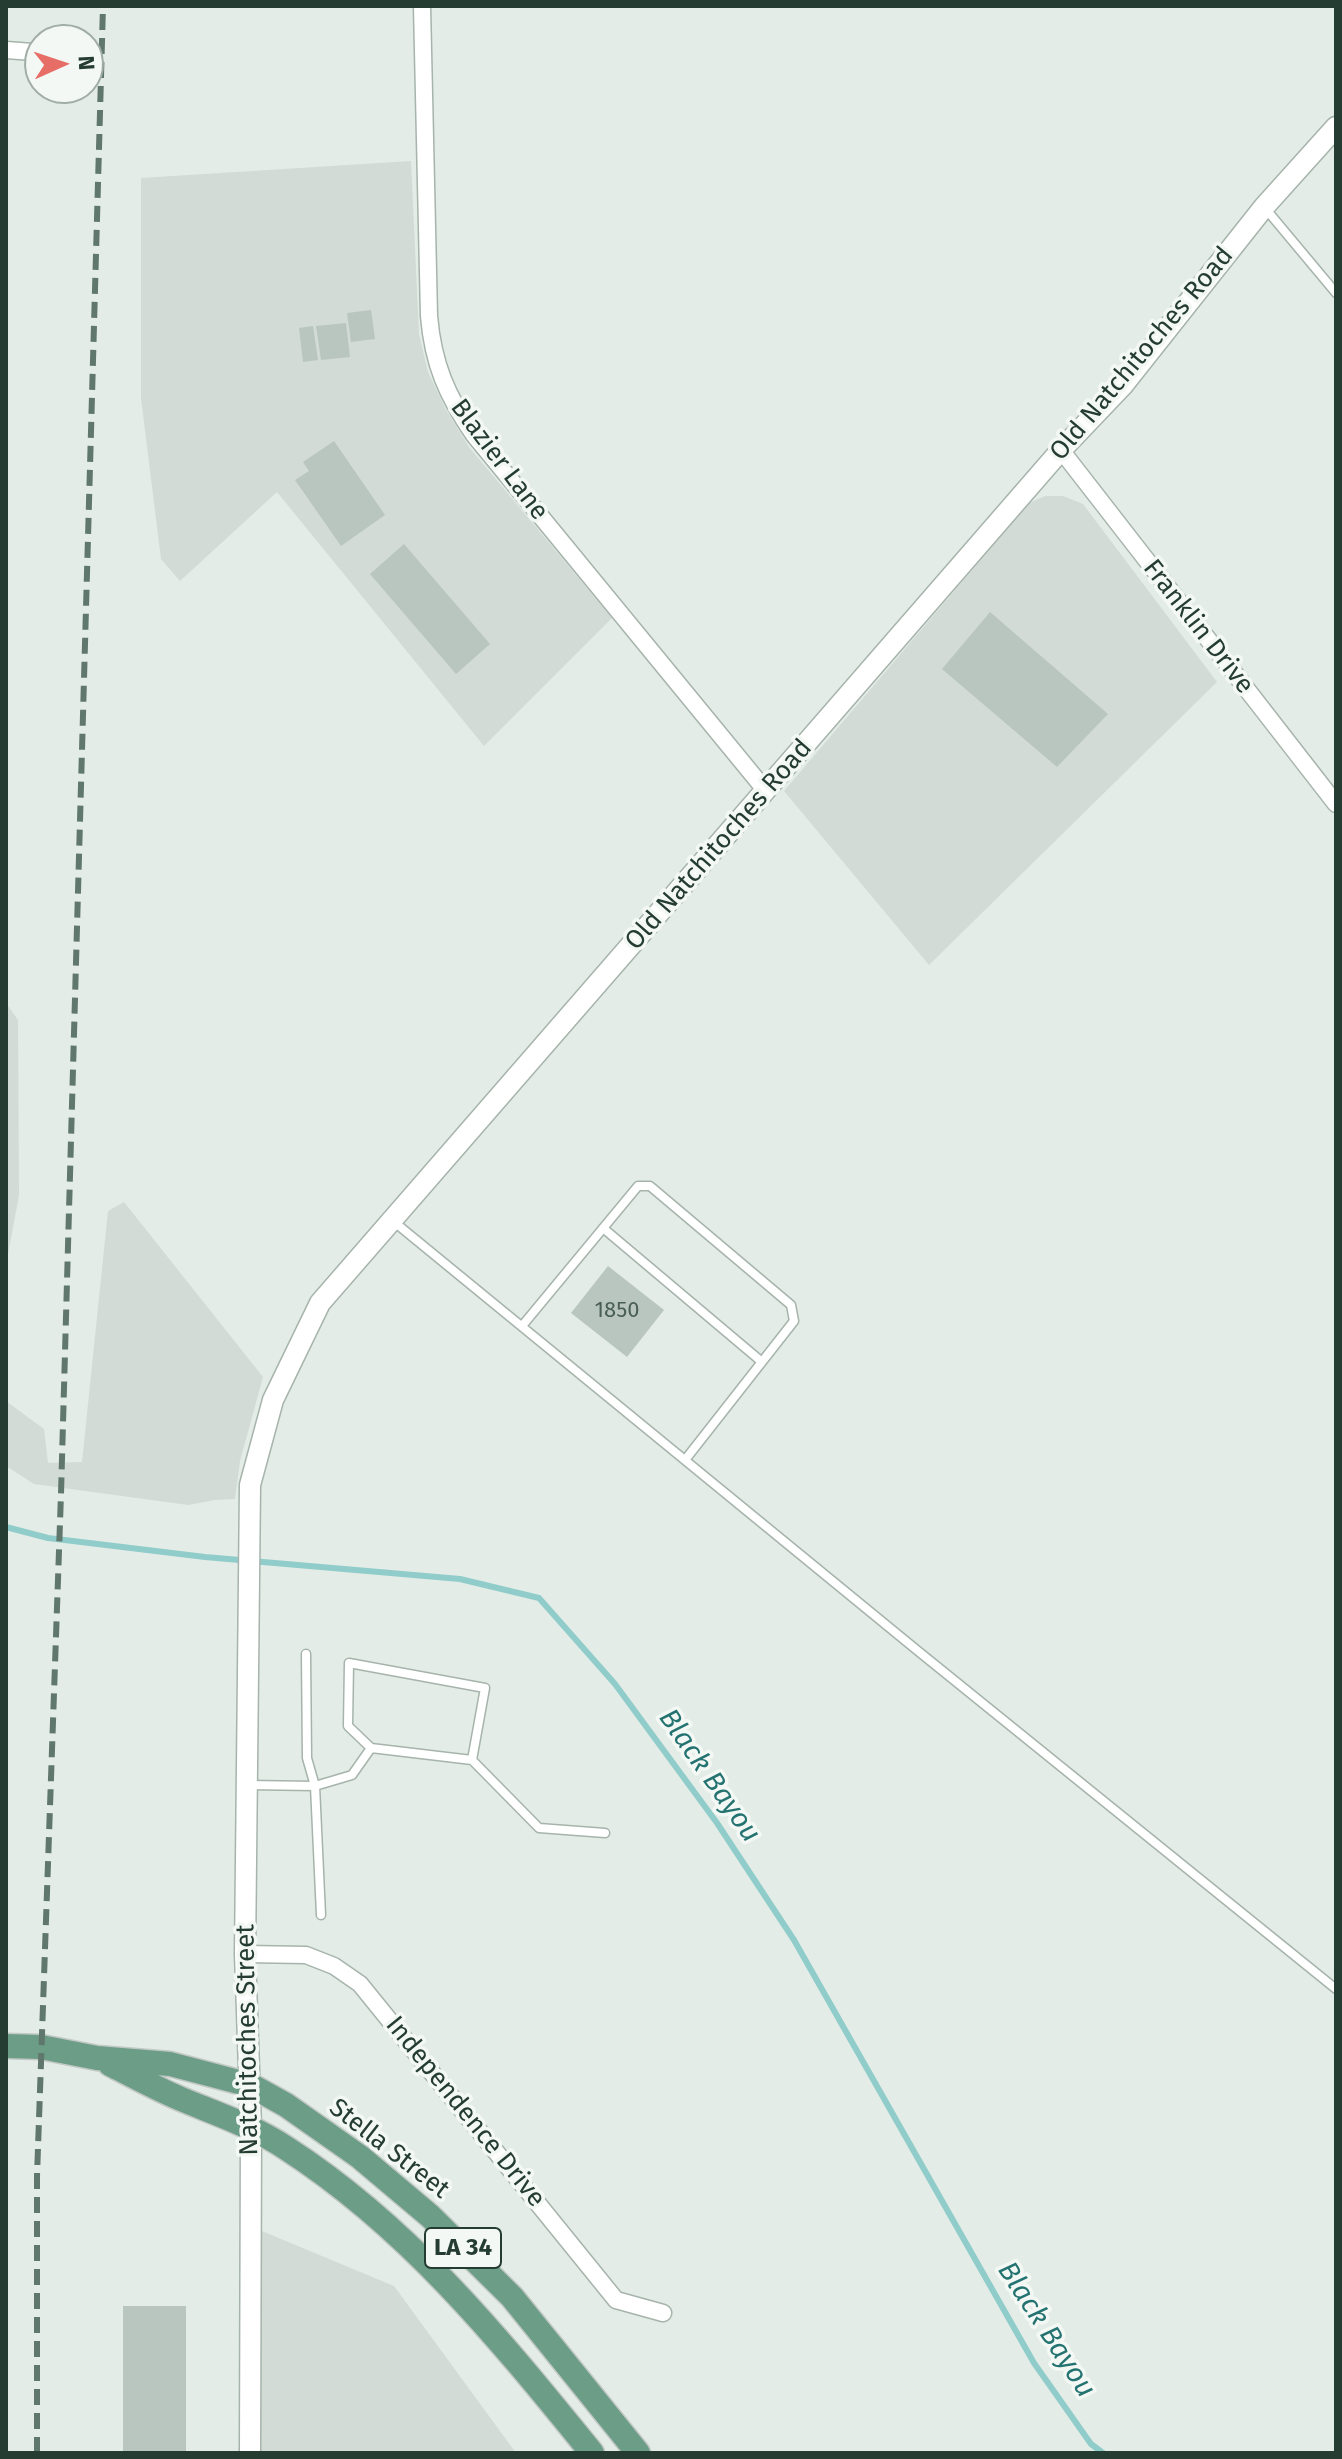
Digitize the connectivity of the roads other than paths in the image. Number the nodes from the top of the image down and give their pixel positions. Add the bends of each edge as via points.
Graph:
1 (422, 6) edge
2 (1336, 127) edge
3 (1264, 207) junction
4 (1336, 293) edge
5 (1061, 450) junction
6 (766, 791) junction
7 (1336, 804) edge
8 (392, 1220) junction
9 (603, 1228) junction
10 (522, 1326) junction
11 (762, 1362) junction
12 (685, 1460) junction
13 (248, 1628) joint
14 (306, 1654) dead end
15 (371, 1748) junction
16 (472, 1760) junction
17 (246, 1785) junction
18 (315, 1786) junction
19 (605, 1833) dead end
20 (321, 1915) dead end
21 (245, 1954) junction
22 (1336, 1989) edge
23 (6, 2046) edge
24 (97, 2058) junction
25 (250, 2085) junction
26 (251, 2127) junction
27 (663, 2313) dead end
28 (250, 2453) edge
29 (592, 2453) edge
30 (638, 2453) edge

1 - 6 street, Blazier Lane via 429,316 442,380 474,435
2 - 3 street, Old Natchitoches Road
3 - 4 lane
3 - 5 street, Old Natchitoches Road via 1123,385
5 - 6 street, Old Natchitoches Road
5 - 7 street, Franklin Drive
6 - 8 street, Old Natchitoches Road
8 - 10 lane
8 - 13 street, Old Natchitoches Road via 320,1303 273,1400 250,1485
9 - 10 lane
9 - 11 lane
9 - 11 lane via 638,1186 650,1186 791,1305 794,1321
10 - 12 lane
11 - 12 lane
12 - 22 lane
13 - 17 street, Natchitoches Street
14 - 18 lane via 307,1758
15 - 16 lane
15 - 16 lane via 348,1726 349,1663 485,1688
15 - 18 lane via 352,1775
16 - 19 lane via 539,1828
17 - 18 lane
17 - 21 street, Natchitoches Street
18 - 20 lane
21 - 25 street, Natchitoches Street
21 - 27 street, Independence Drive via 306,1955 360,1984 616,2300
23 - 24 main road, LA 34
24 - 25 main road, LA 34 via 170,2064
24 - 26 main road, LA 34
25 - 26 street, Natchitoches Street
25 - 30 main road, Stella Street / LA 34 via 360,2157 430,2216 512,2297
26 - 28 street, Natchitoches Street
26 - 29 main road, LA 34 via 354,2197 438,2272

